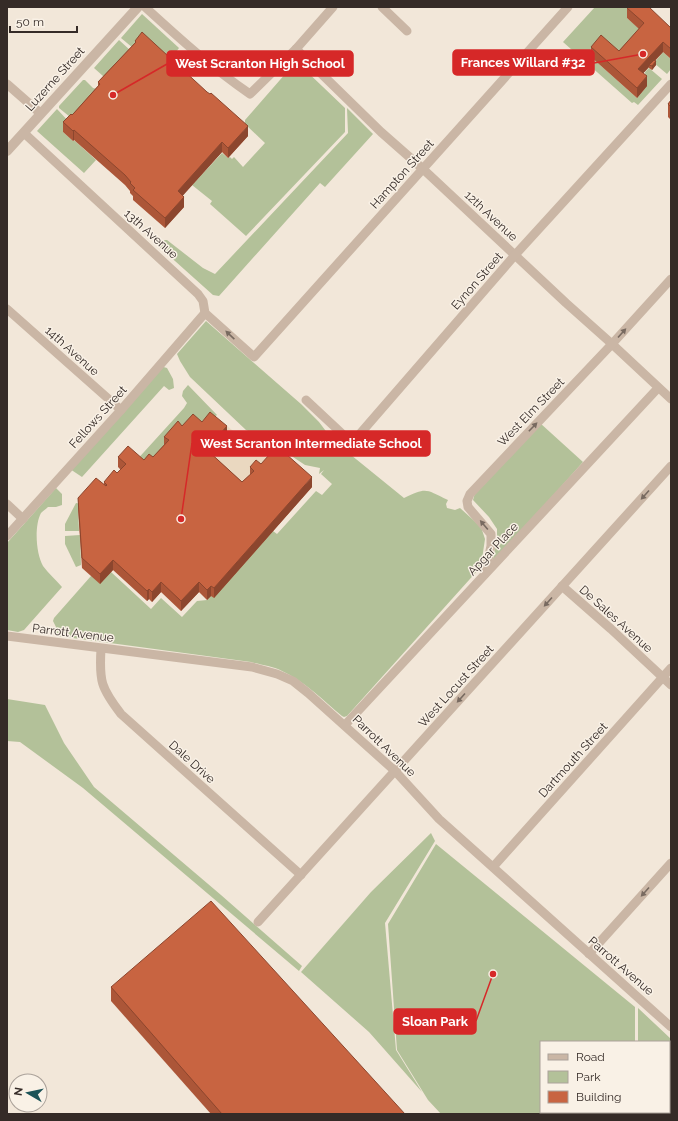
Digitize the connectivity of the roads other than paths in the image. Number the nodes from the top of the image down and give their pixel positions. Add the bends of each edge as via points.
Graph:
1 (138, 7) edge
2 (145, 7) edge
3 (333, 7) edge
4 (382, 7) edge
5 (568, 7) edge
6 (407, 31) dead end
7 (296, 49) junction
8 (7, 84) edge
9 (671, 84) edge
10 (40, 113) junction
11 (24, 133) junction
12 (7, 151) edge
13 (423, 169) junction
14 (515, 255) junction
15 (671, 279) edge
16 (7, 309) edge
17 (205, 313) junction
18 (612, 344) junction
19 (254, 357) joint
20 (658, 388) junction
21 (671, 399) edge
22 (306, 400) dead end
23 (121, 410) junction
24 (671, 466) edge
25 (7, 504) edge
26 (23, 519) junction
27 (7, 536) edge
28 (485, 575) junction
29 (562, 586) junction
30 (7, 636) edge
31 (101, 649) junction
32 (671, 668) edge
33 (662, 678) junction
34 (671, 685) edge
35 (345, 725) junction
36 (395, 771) junction
37 (671, 863) edge
38 (493, 867) junction
39 (301, 875) junction
40 (258, 922) dead end
41 (589, 954) junction
42 (671, 1026) edge

1 - 10 street, Luzerne Street
2 - 7 street via 229,80 250,94
3 - 7 street
4 - 6 street
5 - 13 street, Hampton Street
7 - 13 street, 12th Avenue
8 - 10 street
9 - 14 street, Eynon Street
10 - 11 street, Luzerne Street
11 - 12 street, Luzerne Street
11 - 17 street, 13th Avenue via 198,294 203,301
13 - 14 street, 12th Avenue
13 - 19 street, Hampton Street
14 - 18 street, 12th Avenue
14 - 22 street, Eynon Street via 352,443
18 -> 15 street, West Elm Street
16 - 23 street, 14th Avenue
19 -> 17 street, 13th Avenue
17 - 23 street, Fellows Street
18 - 20 street, 12th Avenue
28 -> 18 street, West Elm Street via 491,534 468,507 470,494
20 - 21 street, 12th Avenue
20 - 28 street, Apgar Place
23 - 26 street, Fellows Street
24 -> 29 street, West Locust Street
25 - 26 street
26 - 27 street, Fellows Street
28 - 35 street, Apgar Place
29 - 33 street, De Sales Avenue
29 -> 36 street, West Locust Street
30 - 31 street, Parrott Avenue
31 - 35 street, Parrott Avenue via 252,667 277,674 292,681
31 - 39 street, Dale Drive via 100,671 103,683 108,697 121,714
32 - 33 street, Dartmouth Street
33 - 34 street, De Sales Avenue
33 - 38 street, Dartmouth Street
35 - 36 street, Parrott Avenue
36 - 38 street, Parrott Avenue via 439,819
36 - 39 street, West Locust Street
37 -> 41 street
38 - 41 street, Parrott Avenue
39 - 40 street, West Locust Street
41 - 42 street, Parrott Avenue

